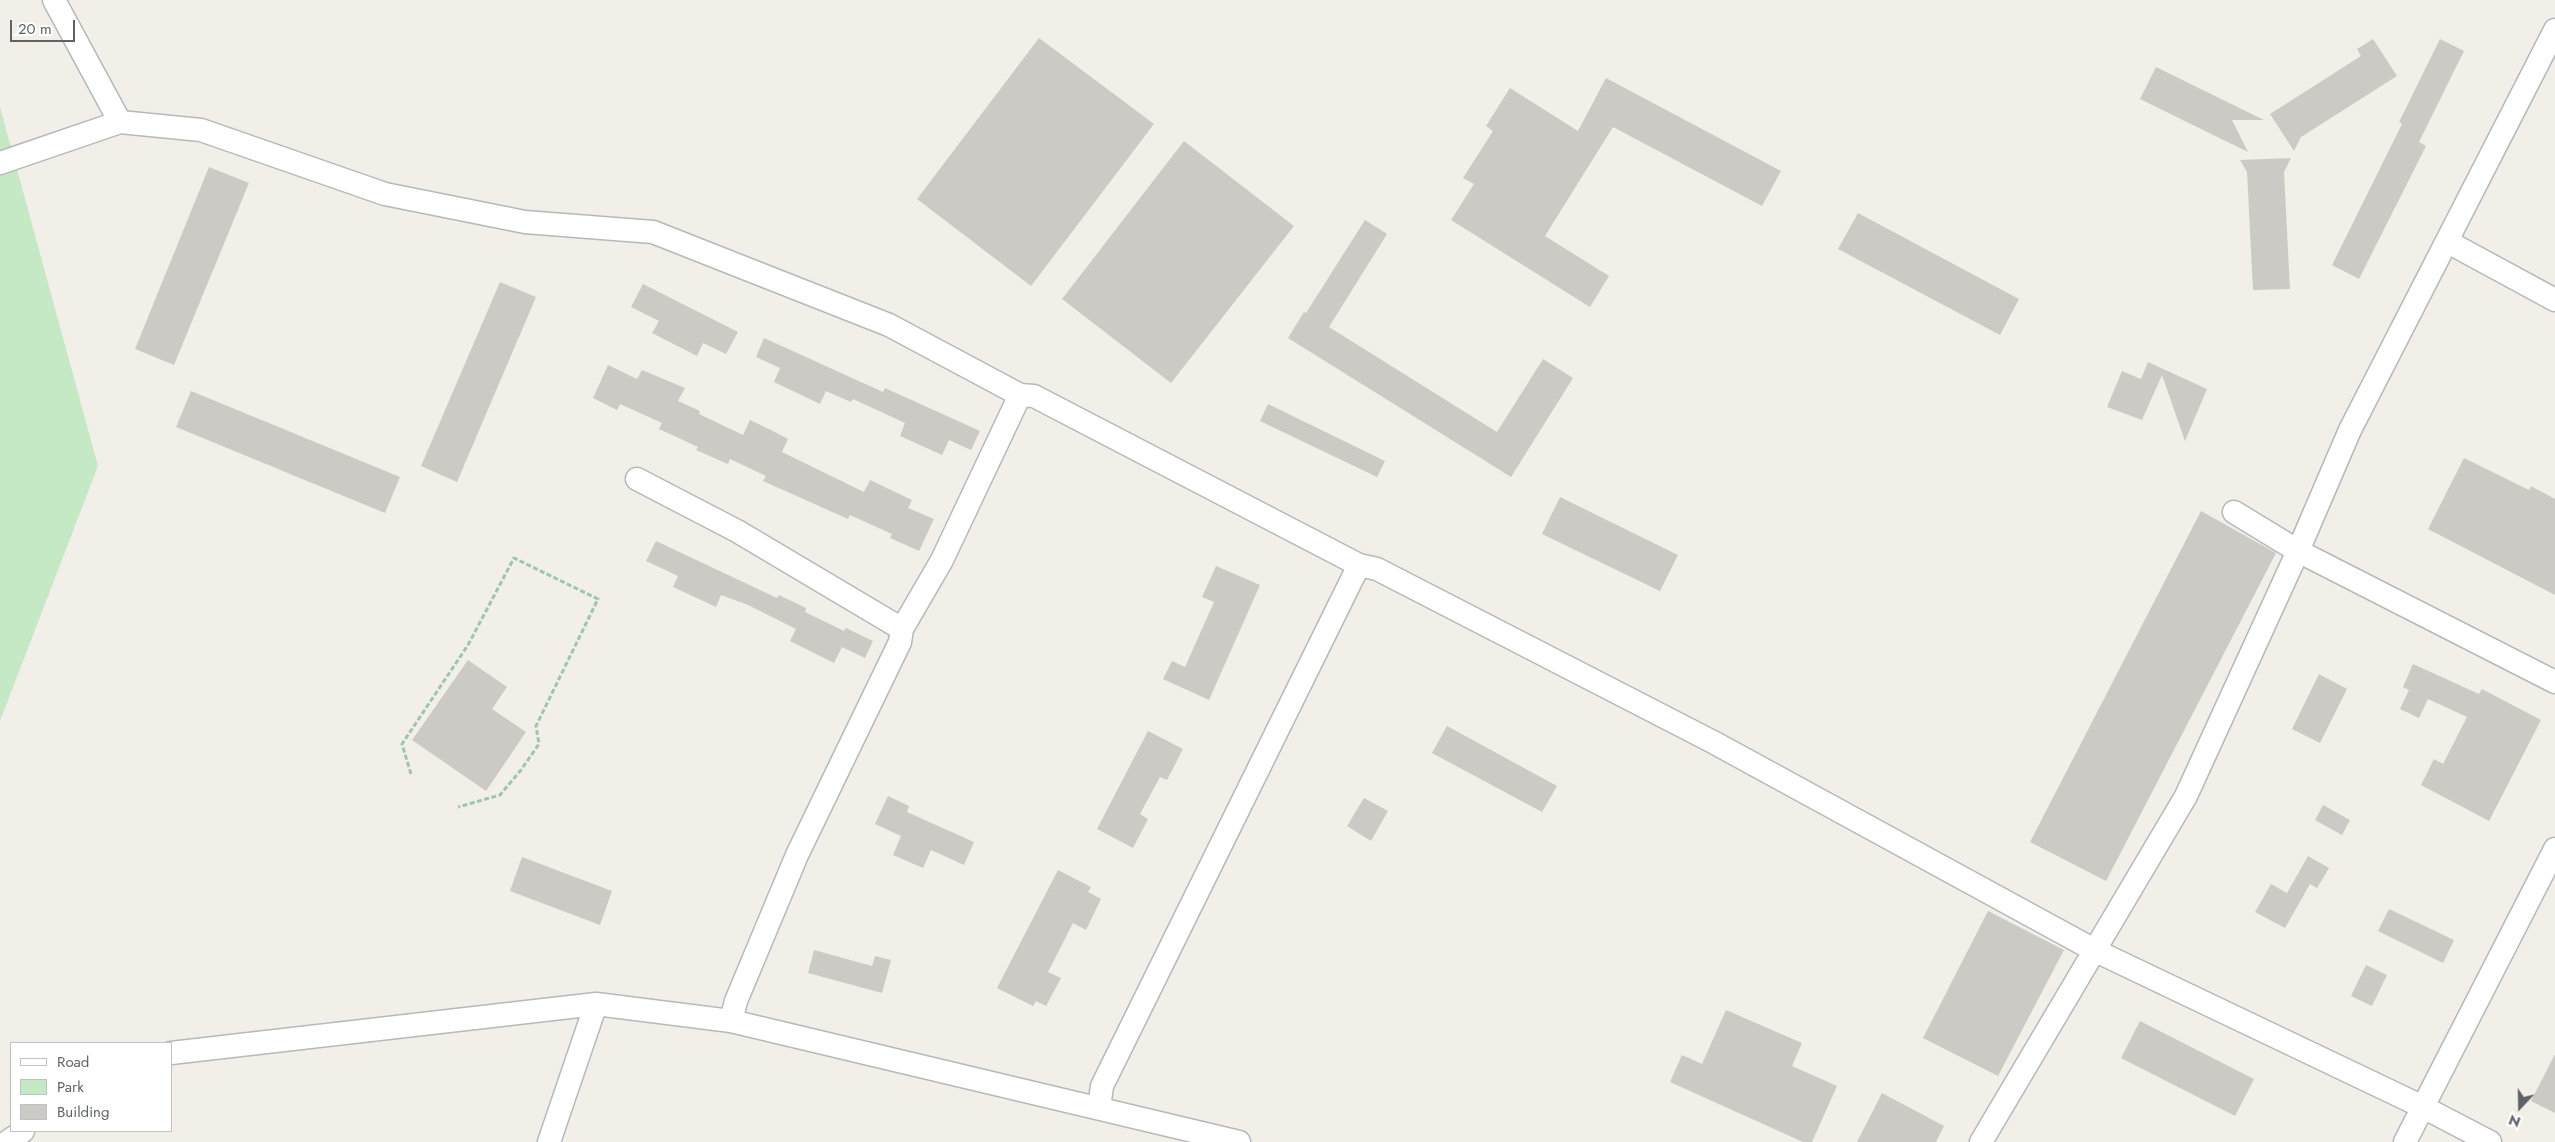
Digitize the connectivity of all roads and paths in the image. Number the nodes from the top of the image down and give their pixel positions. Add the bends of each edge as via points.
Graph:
1 (54, 0) edge
2 (2555, 30) edge
3 (120, 122) junction
4 (0, 163) edge
5 (2448, 242) junction
6 (2555, 300) edge
7 (1020, 395) junction
8 (637, 479) dead end
9 (2234, 512) dead end
10 (2298, 551) junction
11 (1359, 566) junction
12 (902, 629) junction
13 (2555, 682) edge
14 (411, 774) dead end
15 (458, 807) dead end
16 (2555, 849) edge
17 (2096, 951) junction
18 (596, 1004) junction
19 (731, 1021) junction
20 (172, 1053) edge
21 (2423, 1107) junction
22 (1099, 1108) junction
23 (22, 1132) edge
24 (7, 1142) edge
25 (549, 1142) edge
26 (1239, 1142) edge
27 (1981, 1142) edge
28 (2404, 1142) edge
29 (2490, 1142) edge

1 - 3 street
2 - 5 street
3 - 4 street
3 - 7 street via 201,130 395,196 525,222 653,232 890,325
5 - 6 street
5 - 10 street via 2350,430
7 - 11 street via 1034,396
7 - 12 street via 942,560
8 - 12 street via 737,532
9 - 10 street
10 - 13 street
10 - 17 street via 2186,796
11 - 17 street via 1377,569 1713,742
11 - 22 street via 1102,1086
12 - 19 street via 900,642 797,855 736,1001
14 - 15 path via 402,744 468,645 514,558 598,598 536,726 538,744 526,764 500,794
16 - 21 street
17 - 21 street
17 - 27 street
18 - 19 street
18 - 20 street
18 - 25 street
19 - 22 street
21 - 28 street
21 - 29 street
22 - 26 street
23 - 24 street

